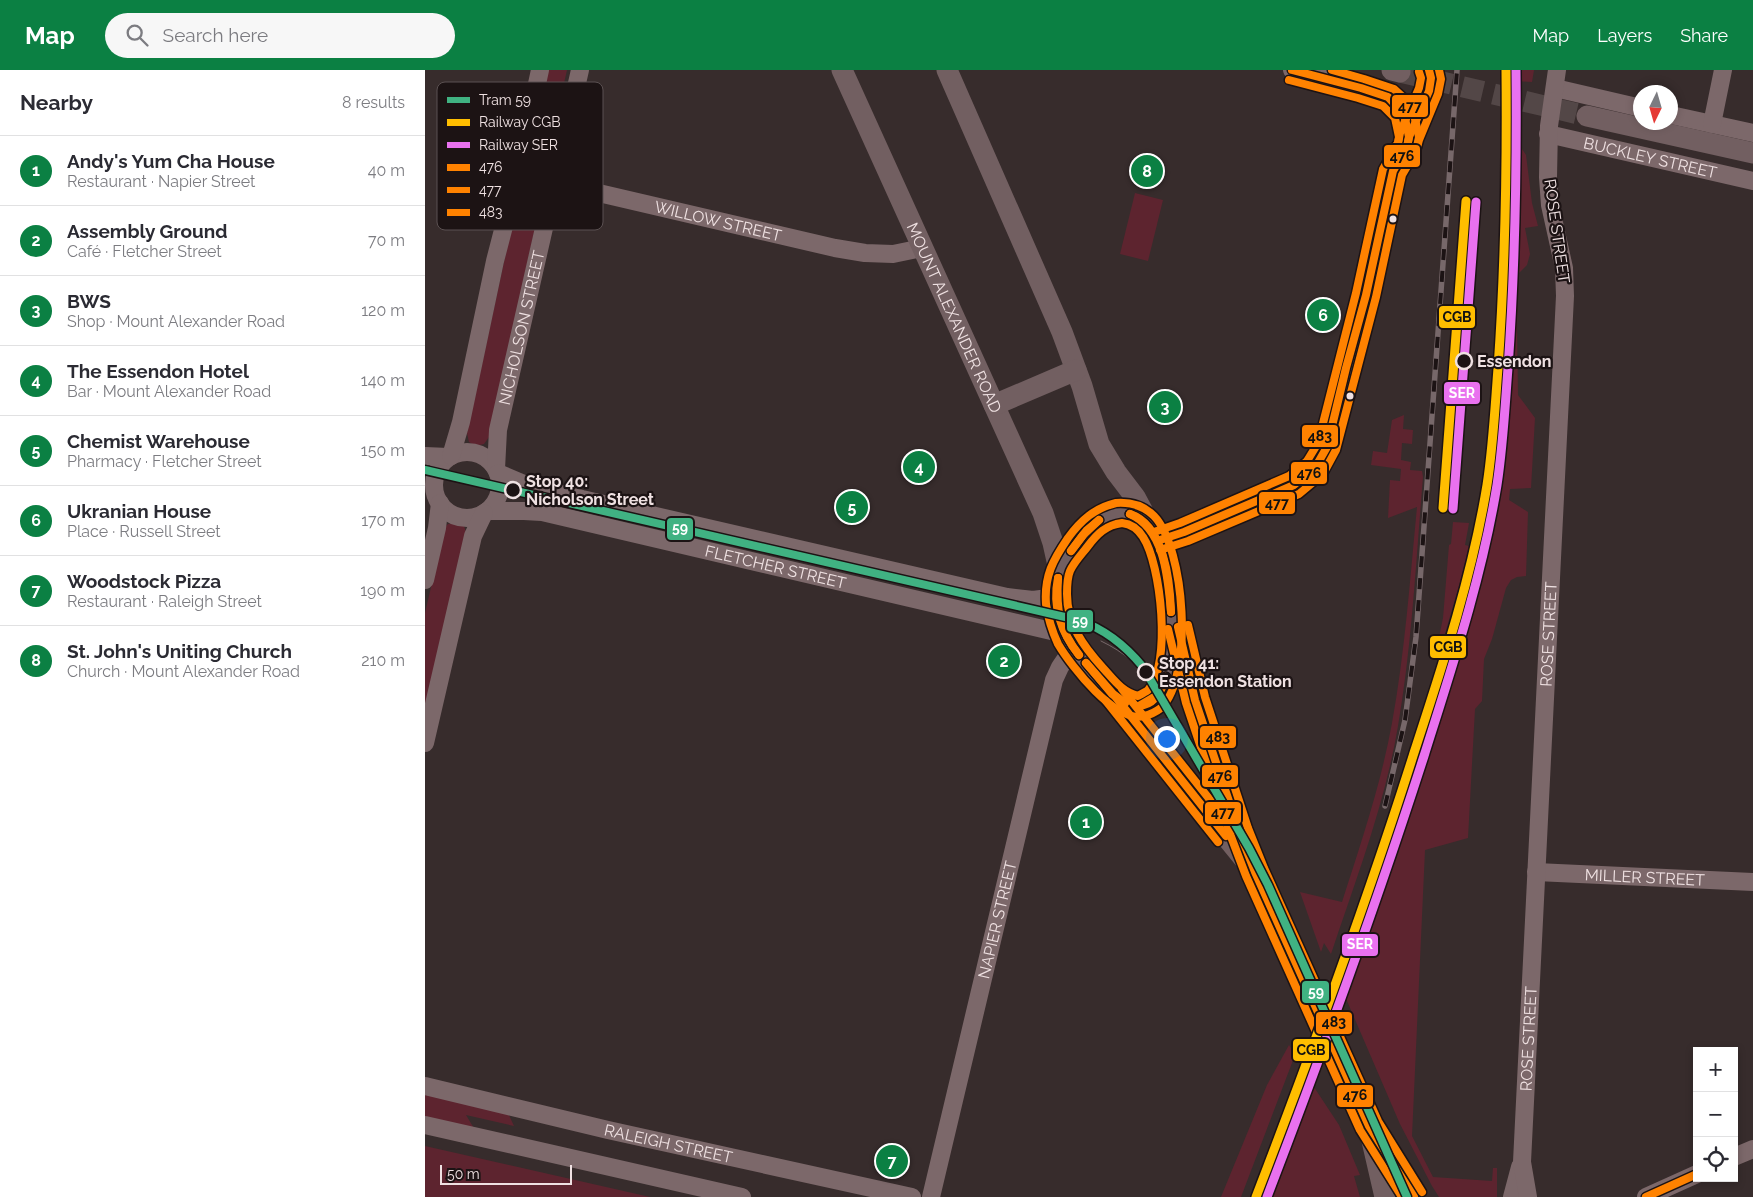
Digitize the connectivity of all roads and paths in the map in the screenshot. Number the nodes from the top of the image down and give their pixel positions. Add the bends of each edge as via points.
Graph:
1 (842, 70) edge
2 (947, 70) edge
3 (1293, 70) edge
4 (1429, 70) edge
5 (1557, 70) edge
6 (1723, 70) edge
7 (1555, 88) junction
8 (1633, 106) edge
9 (1587, 116) tunnel mouth
10 (1678, 117) edge
11 (1712, 124) junction
12 (1753, 133) edge
13 (1549, 134) junction
14 (1409, 137) junction
15 (1753, 153) edge
16 (1753, 181) edge
17 (603, 195) edge
18 (503, 230) edge
19 (544, 230) edge
20 (922, 248) junction
21 (1076, 370) junction
22 (994, 405) junction
23 (425, 456) edge
24 (450, 456) junction
25 (497, 471) junction
26 (434, 498) edge
27 (486, 512) junction
28 (1156, 538) junction
29 (1059, 570) junction
30 (425, 580) edge
31 (1171, 595) junction
32 (1056, 597) junction
33 (1069, 641) junction
34 (1114, 695) junction
35 (425, 743) edge
36 (1255, 872) junction
37 (1536, 872) junction
38 (1753, 882) edge
39 (425, 1086) edge
40 (425, 1125) edge
41 (1369, 1126) junction
42 (1753, 1149) edge
43 (1738, 1155) edge
44 (1522, 1162) junction
45 (1693, 1176) edge
46 (742, 1197) edge
47 (912, 1197) edge
48 (931, 1197) edge
49 (1385, 1197) edge
50 (1414, 1197) edge
51 (1511, 1197) edge
52 (1528, 1197) edge
53 (1646, 1197) edge

1 - 20 main road, MOUNT ALEXANDER ROAD
2 - 21 main road
3 - 14 street via 1388,97 1404,114
4 - 14 street via 1429,91
5 - 7 street, ROSE STREET
6 - 11 street
7 - 8 street
7 - 13 street, ROSE STREET
9 - 15 main road, BUCKLEY STREET
10 - 11 street
11 - 12 street
13 - 16 street, BUCKLEY STREET
13 - 37 street, ROSE STREET via 1549,192 1564,268 1565,296
14 - 28 street via 1407,147 1393,168 1364,304 1322,459 1294,485 1184,532
17 - 20 street, WILLOW STREET via 835,248 893,254
18 - 24 street via 461,422
19 - 25 street, NICHOLSON STREET via 497,434
20 - 22 main road, MOUNT ALEXANDER ROAD
21 - 22 main road
21 - 28 main road via 1099,444 1135,497
22 - 29 main road, MOUNT ALEXANDER ROAD via 1047,524
23 - 24 street
24 - 25 street via 461,452 476,453 489,460
24 - 26 street via 435,477
25 - 27 street via 499,494
25 - 32 street, FLETCHER STREET via 524,484 582,499 1007,597 1033,600
26 - 27 street via 460,517 475,517
26 - 30 street via 436,532
27 - 33 street, FLETCHER STREET via 542,512
27 - 35 street via 473,536
28 - 29 main road via 1147,522 1132,514 1107,516 1088,529
28 - 31 main road
29 - 32 main road
31 - 34 main road via 1170,657 1163,688 1153,701 1142,706 1126,704
31 - 36 main road via 1195,700
32 - 33 main road via 1058,615
33 - 34 main road
33 - 48 street, NAPIER STREET via 1054,680
34 - 36 main road
36 - 41 main road
37 - 38 street, MILLER STREET
37 - 44 street, ROSE STREET
39 - 47 street, RALEIGH STREET
40 - 46 street
41 - 49 main road
41 - 50 main road
42 - 43 street
44 - 51 street, ROSE STREET
44 - 52 street, ROSE STREET
45 - 53 street

